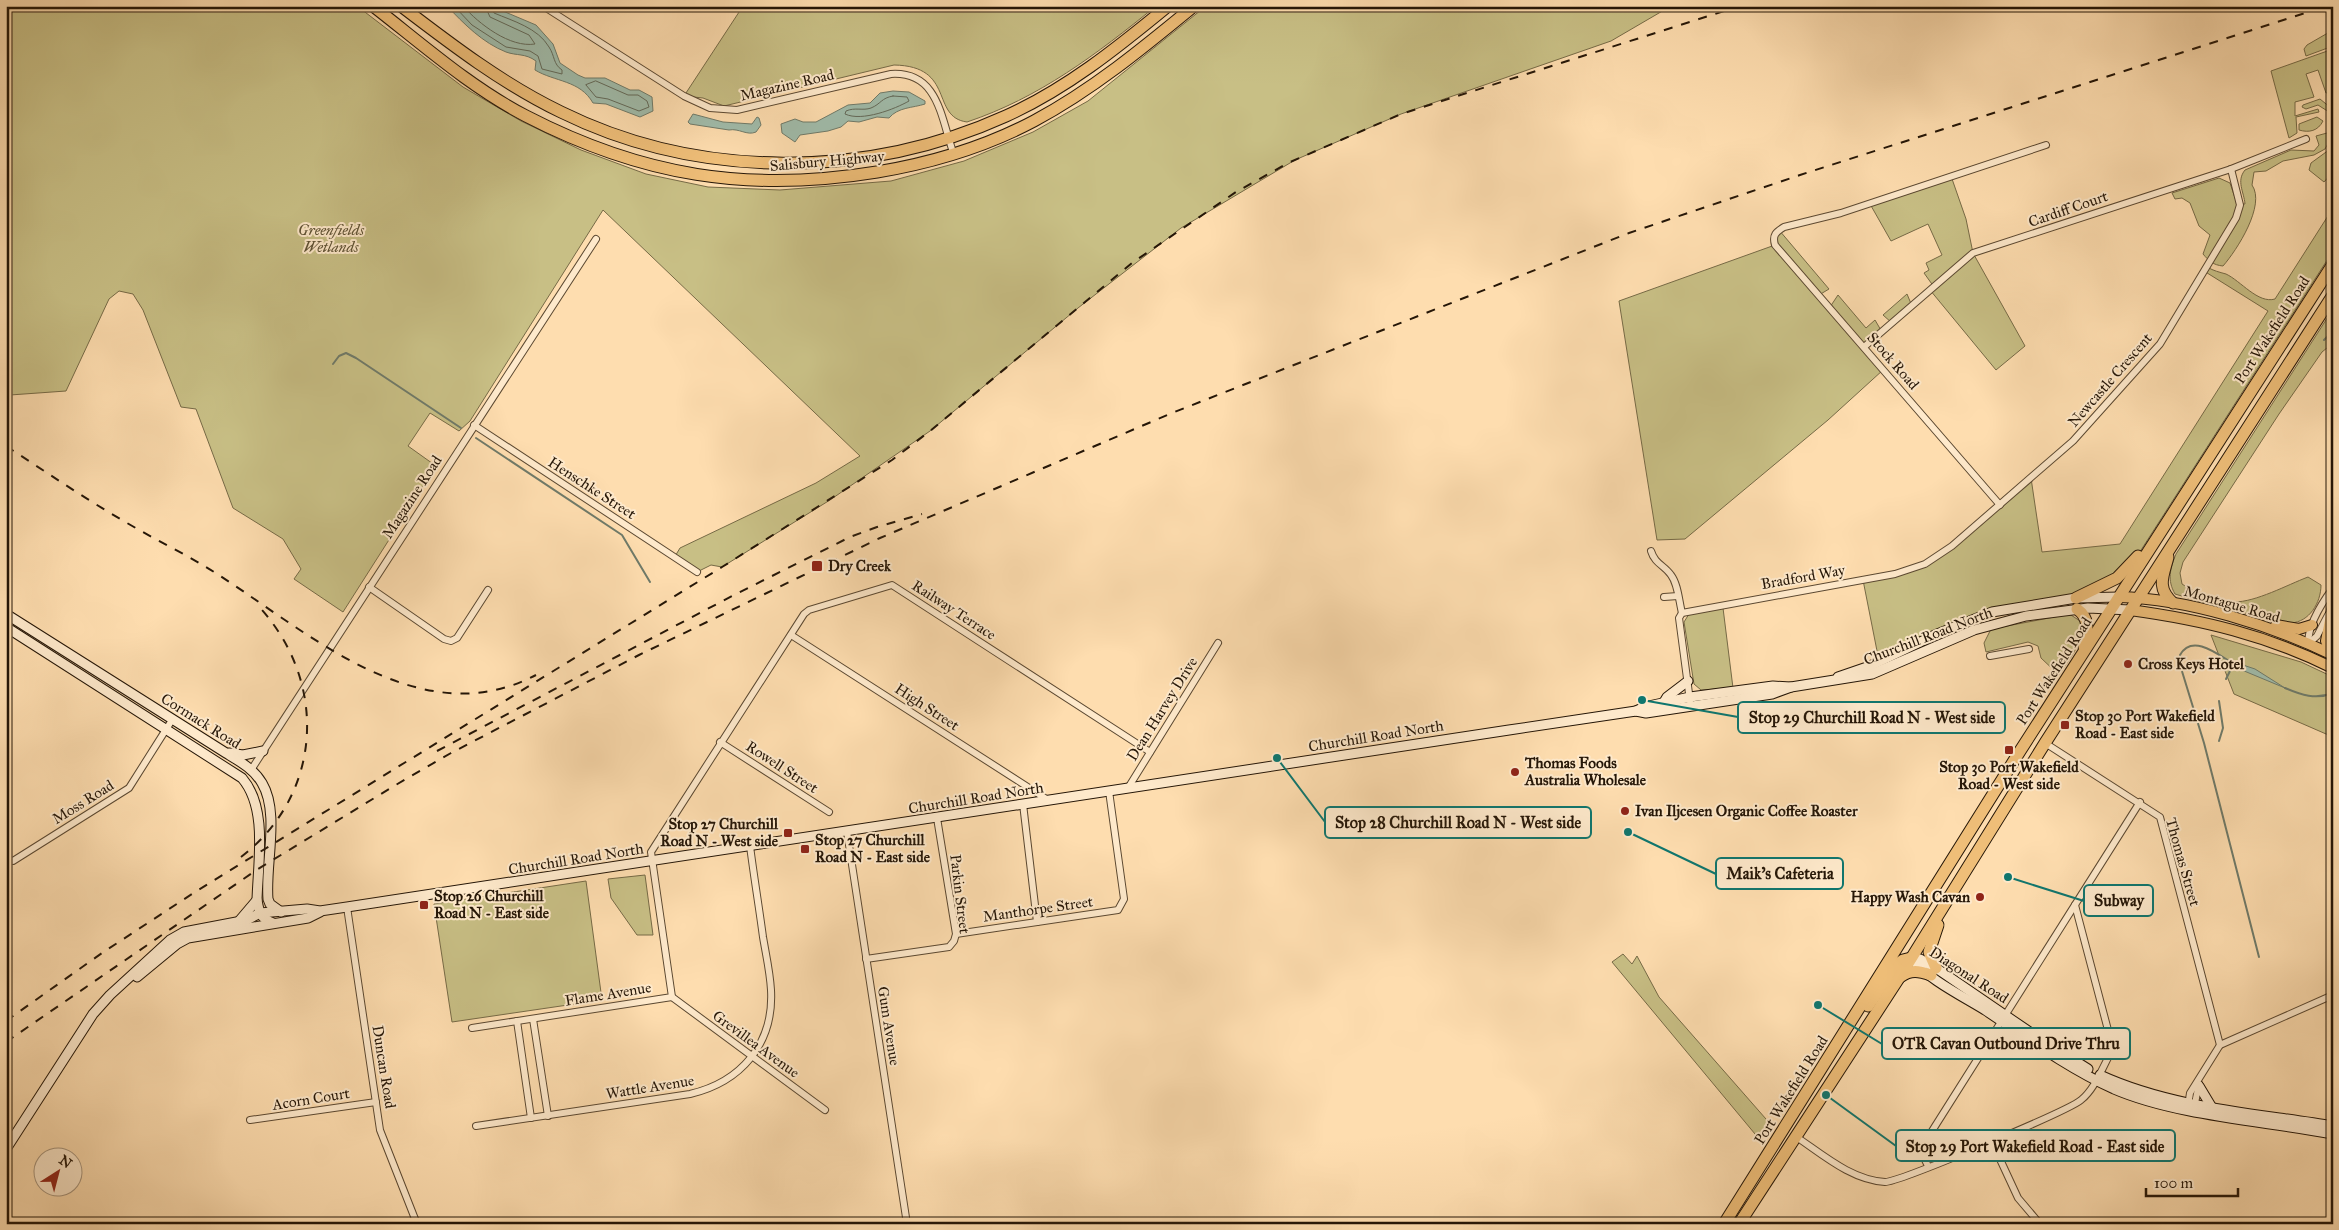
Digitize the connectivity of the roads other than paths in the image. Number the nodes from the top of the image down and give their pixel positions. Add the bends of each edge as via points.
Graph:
1 (373, 6) edge
2 (401, 6) edge
3 (542, 6) edge
4 (1168, 6) edge
5 (1194, 6) edge
6 (948, 138) junction
7 (2306, 139) dead end
8 (2046, 145) dead end
9 (954, 155) junction
10 (2231, 169) junction
11 (596, 239) dead end
12 (2333, 264) edge
13 (2333, 295) edge
14 (1864, 348) junction
15 (474, 425) junction
16 (2000, 505) junction
17 (2168, 520) junction
18 (2170, 548) junction
19 (1651, 551) dead end
20 (697, 572) dead end
21 (369, 587) junction
22 (2333, 588) edge
23 (488, 590) dead end
24 (1678, 596) junction
25 (1664, 597) dead end
26 (2119, 597) junction
27 (2138, 597) junction
28 (2173, 603) junction
29 (2076, 604) junction
30 (2333, 605) edge
31 (2112, 608) junction
32 (2130, 610) junction
33 (1682, 613) junction
34 (6, 614) edge
35 (2222, 615) junction
36 (1976, 618) junction
37 (2312, 625) junction
38 (6, 627) edge
39 (1974, 630) junction
40 (791, 635) junction
41 (2270, 640) junction
42 (1218, 644) dead end
43 (2308, 644) junction
44 (2029, 649) dead end
45 (2082, 654) junction
46 (1990, 656) dead end
47 (2332, 660) edge
48 (1688, 681) junction
49 (1826, 682) junction
50 (1690, 701) junction
51 (1664, 702) junction
52 (1636, 711) junction
53 (172, 720) junction
54 (166, 729) junction
55 (720, 742) junction
56 (2045, 742) junction
57 (263, 751) junction
58 (2020, 751) junction
59 (226, 752) junction
60 (1150, 752) junction
61 (227, 768) junction
62 (251, 770) junction
63 (1128, 788) junction
64 (1109, 791) junction
65 (1048, 800) junction
66 (2140, 802) junction
67 (1023, 804) junction
68 (2005, 806) junction
69 (258, 810) junction
70 (829, 812) dead end
71 (1980, 814) junction
72 (937, 818) junction
73 (847, 832) junction
74 (750, 846) junction
75 (6, 860) edge
76 (651, 861) junction
77 (1953, 889) junction
78 (257, 900) junction
79 (1924, 905) junction
80 (2075, 905) junction
81 (347, 907) junction
82 (320, 911) junction
83 (281, 912) junction
84 (260, 913) junction
85 (238, 922) junction
86 (1038, 922) junction
87 (273, 923) junction
88 (956, 934) junction
89 (866, 958) junction
90 (1911, 958) junction
91 (1934, 972) junction
92 (1899, 978) junction
93 (128, 981) junction
94 (2333, 995) edge
95 (672, 997) junction
96 (2003, 1018) junction
97 (533, 1019) junction
98 (517, 1021) junction
99 (472, 1028) dead end
100 (1842, 1038) junction
101 (2220, 1045) junction
102 (753, 1057) junction
103 (2097, 1077) junction
104 (2200, 1082) junction
105 (376, 1102) junction
106 (2191, 1106) junction
107 (2211, 1106) junction
108 (825, 1110) dead end
109 (548, 1116) junction
110 (531, 1118) junction
111 (250, 1120) dead end
112 (476, 1126) dead end
113 (2333, 1126) edge
114 (2333, 1134) edge
115 (1795, 1136) junction
116 (1992, 1142) junction
117 (6, 1149) edge
118 (1928, 1166) junction
119 (1738, 1223) edge
120 (417, 1224) edge
121 (907, 1224) edge
122 (1724, 1224) edge
123 (2040, 1224) edge

1 - 9 highway, Salisbury Highway via 466,78 524,115 583,143 634,161 724,179 787,182 898,169
2 - 6 highway, Salisbury Highway via 505,82 561,113 621,137 684,153 748,162 814,163 878,156
3 - 6 street, Magazine Road via 684,96 710,108 737,110 891,74 914,76 931,90
4 - 6 highway, Salisbury Highway via 1117,48 1064,85 1007,116
5 - 9 highway, Salisbury Highway via 1112,72 1067,101 1033,121
6 - 9 street, Magazine Road
7 - 10 street, Cardiff Court
8 - 14 street, Stock Road via 1777,231 1775,245
10 - 14 street, Cardiff Court via 1972,254
10 - 16 street, Newcastle Crescent via 2240,205 2238,214 2160,344 2073,441
11 - 15 street, Magazine Road
12 - 17 highway, Port Wakefield Road
13 - 18 highway, Port Wakefield Road
14 - 16 street, Stock Road
15 - 20 street, Henschke Street
15 - 21 street, Magazine Road
16 - 33 street, Bradford Way via 1952,546 1925,564 1895,574
17 - 26 highway, Port Wakefield Road
17 - 29 highway via 2124,572
18 - 27 highway, Port Wakefield Road
18 - 28 highway via 2162,587 2165,596
19 - 24 street via 1657,564 1671,575
21 - 23 street via 451,641 457,638
21 - 57 street, Magazine Road
22 - 37 street
24 - 25 street
24 - 33 street
26 - 27 main road, Montague Road
26 - 29 street, Churchill Road North
26 - 31 highway, Port Wakefield Road
27 - 28 main road, Montague Road
27 - 32 highway, Port Wakefield Road
28 - 35 main road, Montague Road
29 - 31 street, Churchill Road North
29 - 36 street, Churchill Road North via 2011,607
29 - 39 street, Churchill Road North
29 - 45 highway via 2087,622
30 - 43 street via 2317,636
30 - 47 main road via 2326,641
31 - 32 street, Churchill Road North
31 - 45 highway, Port Wakefield Road
32 - 41 main road, Montague Road via 2198,620
32 - 56 highway, Port Wakefield Road
33 - 48 street via 1679,618
34 - 53 street, Cormack Road
35 - 37 main road via 2247,617 2291,628
35 - 43 main road, Montague Road via 2265,626
36 - 39 street
36 - 49 street, Churchill Road North via 1870,666
37 - 43 street
38 - 54 street, Cormack Road
39 - 49 street, Churchill Road North via 1872,674
40 - 55 street, Railway Terrace
40 - 60 street, Railway Terrace via 809,610 892,585
40 - 65 street, High Street
41 - 43 main road
41 - 47 main road, Montague Road
42 - 60 street, Dean Harvey Drive
43 - 47 main road, Montague Road via 2313,652
44 - 46 street
45 - 58 highway, Port Wakefield Road
48 - 50 street
48 - 51 street
49 - 50 street, Churchill Road North via 1773,686
50 - 51 street, Churchill Road North
50 - 52 street, Churchill Road North via 1646,713
51 - 52 street, Churchill Road North
52 - 63 street, Churchill Road North
53 - 54 street, Moss Road
53 - 59 street, Cormack Road
54 - 61 street, Cormack Road
54 - 75 street, Moss Road via 129,788 13,861
55 - 70 street, Rowell Street
55 - 76 street, Railway Terrace via 657,839
56 - 58 highway via 2038,740
56 - 66 street, Thomas Street
56 - 68 highway, Port Wakefield Road
57 - 59 street via 243,755
57 - 62 street, Magazine Road
58 - 71 highway, Port Wakefield Road
59 - 62 street, Cormack Road
60 - 63 street, Dean Harvey Drive
61 - 62 street
61 - 69 street, Cormack Road via 249,786
62 - 69 street
62 - 83 street, Cormack Road via 268,797 268,899
63 - 64 street, Churchill Road North
64 - 65 street, Churchill Road North
64 - 86 street, Manthorpe Street via 1124,899 1121,905 1118,910
65 - 67 street, Churchill Road North
66 - 80 street
66 - 101 street, Thomas Street via 2160,817
67 - 72 street, Churchill Road North
67 - 86 street
68 - 71 highway via 1990,820
68 - 77 highway, Port Wakefield Road
69 - 78 street, Cormack Road
71 - 79 highway, Port Wakefield Road
72 - 73 street, Churchill Road North
72 - 88 street, Parkin Street
73 - 74 street, Churchill Road North
73 - 89 street, Gum Avenue
74 - 76 street, Churchill Road North
74 - 102 street, Wattle Avenue via 771,991 768,1023
76 - 81 street, Churchill Road North
76 - 95 street, Flame Avenue
77 - 90 highway, Port Wakefield Road
77 - 91 highway via 1931,944
78 - 84 street, Cormack Road
78 - 85 street
79 - 90 highway via 1910,948
79 - 100 highway, Port Wakefield Road
80 - 96 street
80 - 103 street via 2113,1049
81 - 82 street, Churchill Road North
81 - 105 street, Duncan Road
82 - 83 street, Churchill Road North
82 - 87 street, Churchill Road North via 308,918
83 - 84 street, Churchill Road North
84 - 85 street, Churchill Road North
84 - 87 street
85 - 93 street, Churchill Road North via 175,936
86 - 88 street, Manthorpe Street
87 - 93 street, Churchill Road North via 188,938 134,980
88 - 89 street, Parkin Street via 949,947
89 - 121 street, Gum Avenue
90 - 91 street, Diagonal Road
90 - 92 highway, Port Wakefield Road
90 - 100 highway via 1897,964 1878,995
91 - 92 highway via 1916,970
91 - 96 street, Diagonal Road
92 - 115 highway, Port Wakefield Road
93 - 117 street, Churchill Road North via 93,1014
94 - 101 street
95 - 97 street, Flame Avenue
95 - 102 street, Grevillea Avenue
96 - 103 street, Diagonal Road
96 - 118 street via 1920,1150
97 - 98 street, Flame Avenue
97 - 109 street
98 - 99 street, Flame Avenue
98 - 110 street
100 - 122 highway, Port Wakefield Road
101 - 104 street
102 - 108 street, Grevillea Avenue
102 - 109 street, Wattle Avenue via 743,1068 707,1090
103 - 106 street, Diagonal Road via 2131,1094
103 - 116 street via 2080,1101
104 - 106 street
104 - 107 street
105 - 111 street, Acorn Court
105 - 120 street, Duncan Road via 380,1130
106 - 107 street, Diagonal Road
106 - 114 street, Diagonal Road
107 - 113 street, Diagonal Road
109 - 110 street, Wattle Avenue
110 - 112 street, Wattle Avenue
115 - 118 street via 1854,1175 1887,1182
115 - 119 highway, Port Wakefield Road
116 - 118 street
116 - 123 street via 2018,1198

